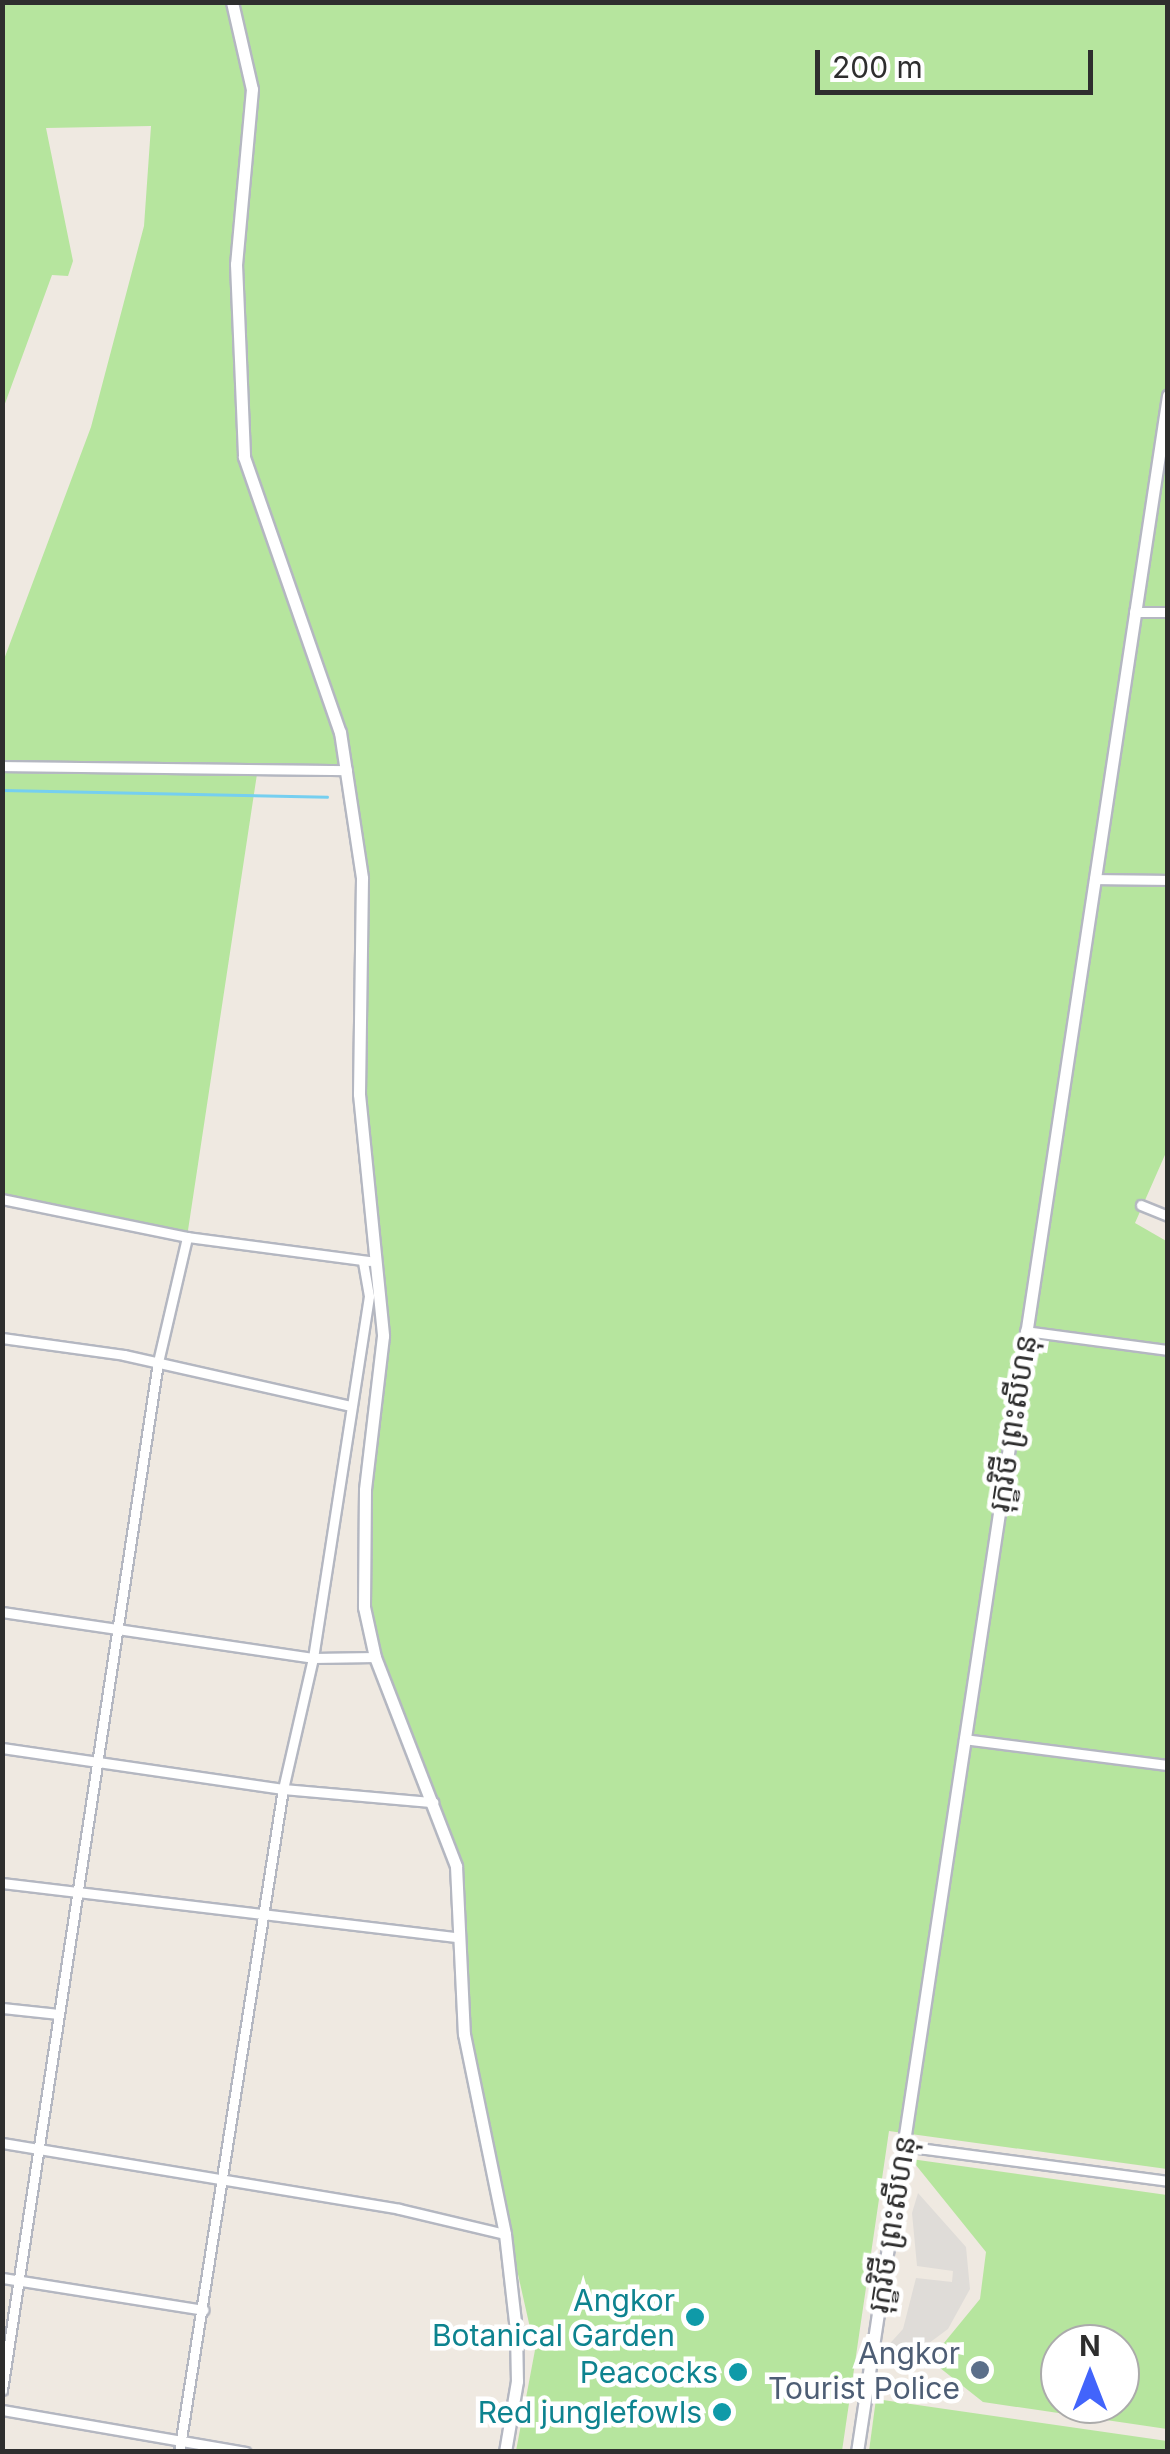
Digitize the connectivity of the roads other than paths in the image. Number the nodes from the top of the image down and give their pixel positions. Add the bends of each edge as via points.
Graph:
1 (232, 2) edge
2 (1168, 394) edge
3 (1134, 612) junction
4 (1168, 612) edge
5 (2, 766) edge
6 (347, 770) junction
7 (1094, 879) junction
8 (1168, 880) edge
9 (3, 1199) edge
10 (1141, 1205) dead end
11 (1168, 1216) edge
12 (187, 1238) junction
13 (377, 1259) junction
14 (363, 1262) junction
15 (1026, 1331) junction
16 (2, 1338) edge
17 (1168, 1350) edge
18 (158, 1362) junction
19 (351, 1406) junction
20 (349, 1422) junction
21 (372, 1428) junction
22 (2, 1612) edge
23 (117, 1629) junction
24 (375, 1657) junction
25 (313, 1658) junction
26 (964, 1739) junction
27 (2, 1748) edge
28 (98, 1758) junction
29 (1168, 1765) edge
30 (284, 1789) junction
31 (434, 1802) junction
32 (2, 1883) edge
33 (82, 1894) junction
34 (266, 1917) junction
35 (456, 1938) junction
36 (2, 2008) edge
37 (59, 2014) junction
38 (2, 2143) edge
39 (903, 2146) junction
40 (36, 2148) junction
41 (1168, 2181) edge
42 (224, 2182) junction
43 (505, 2234) junction
44 (2, 2278) edge
45 (22, 2281) junction
46 (203, 2310) junction
47 (2, 2390) edge
48 (2, 2410) edge
49 (180, 2440) junction
50 (178, 2452) edge
51 (244, 2452) edge
52 (505, 2452) edge
53 (857, 2452) edge

1 - 6 main road via 252,89 236,264 244,456 326,685
2 - 3 main road, រុក្ខវិថី ព្រះសីហនុ
3 - 4 street
3 - 7 main road, រុក្ខវិថី ព្រះសីហនុ
5 - 6 street
6 - 13 main road via 365,925 360,1094
7 - 8 street
7 - 15 main road, រុក្ខវិថី ព្រះសីហនុ
9 - 12 street
10 - 11 street
12 - 14 street
12 - 18 street
13 - 14 street
13 - 21 main road via 382,1336
14 - 19 street via 369,1296
15 - 17 street
15 - 26 main road, រុក្ខវិថី ព្រះសីហនុ
16 - 18 street
18 - 19 street
18 - 23 street
19 - 20 street
20 - 21 street
20 - 25 street
21 - 24 main road via 364,1606
22 - 23 street
23 - 25 street
23 - 28 street
24 - 25 street
24 - 31 main road
25 - 30 street
26 - 29 street
26 - 39 main road, រុក្ខវិថី ព្រះសីហនុ
27 - 28 street
28 - 30 street
28 - 33 street
30 - 31 street
30 - 34 street
31 - 35 main road via 456,1866
32 - 33 street
33 - 34 street
33 - 37 street
34 - 35 street
34 - 42 street
35 - 43 main road via 464,2034
36 - 37 street
37 - 40 street
38 - 40 street
39 - 41 street
39 - 53 main road, រុក្ខវិថី ព្រះសីហនុ
40 - 42 street
40 - 45 street
42 - 43 street via 400,2208
42 - 46 street
43 - 52 main road via 518,2358
44 - 45 street
45 - 46 street
45 - 47 street
46 - 49 street
48 - 49 street
49 - 50 street
49 - 51 street

